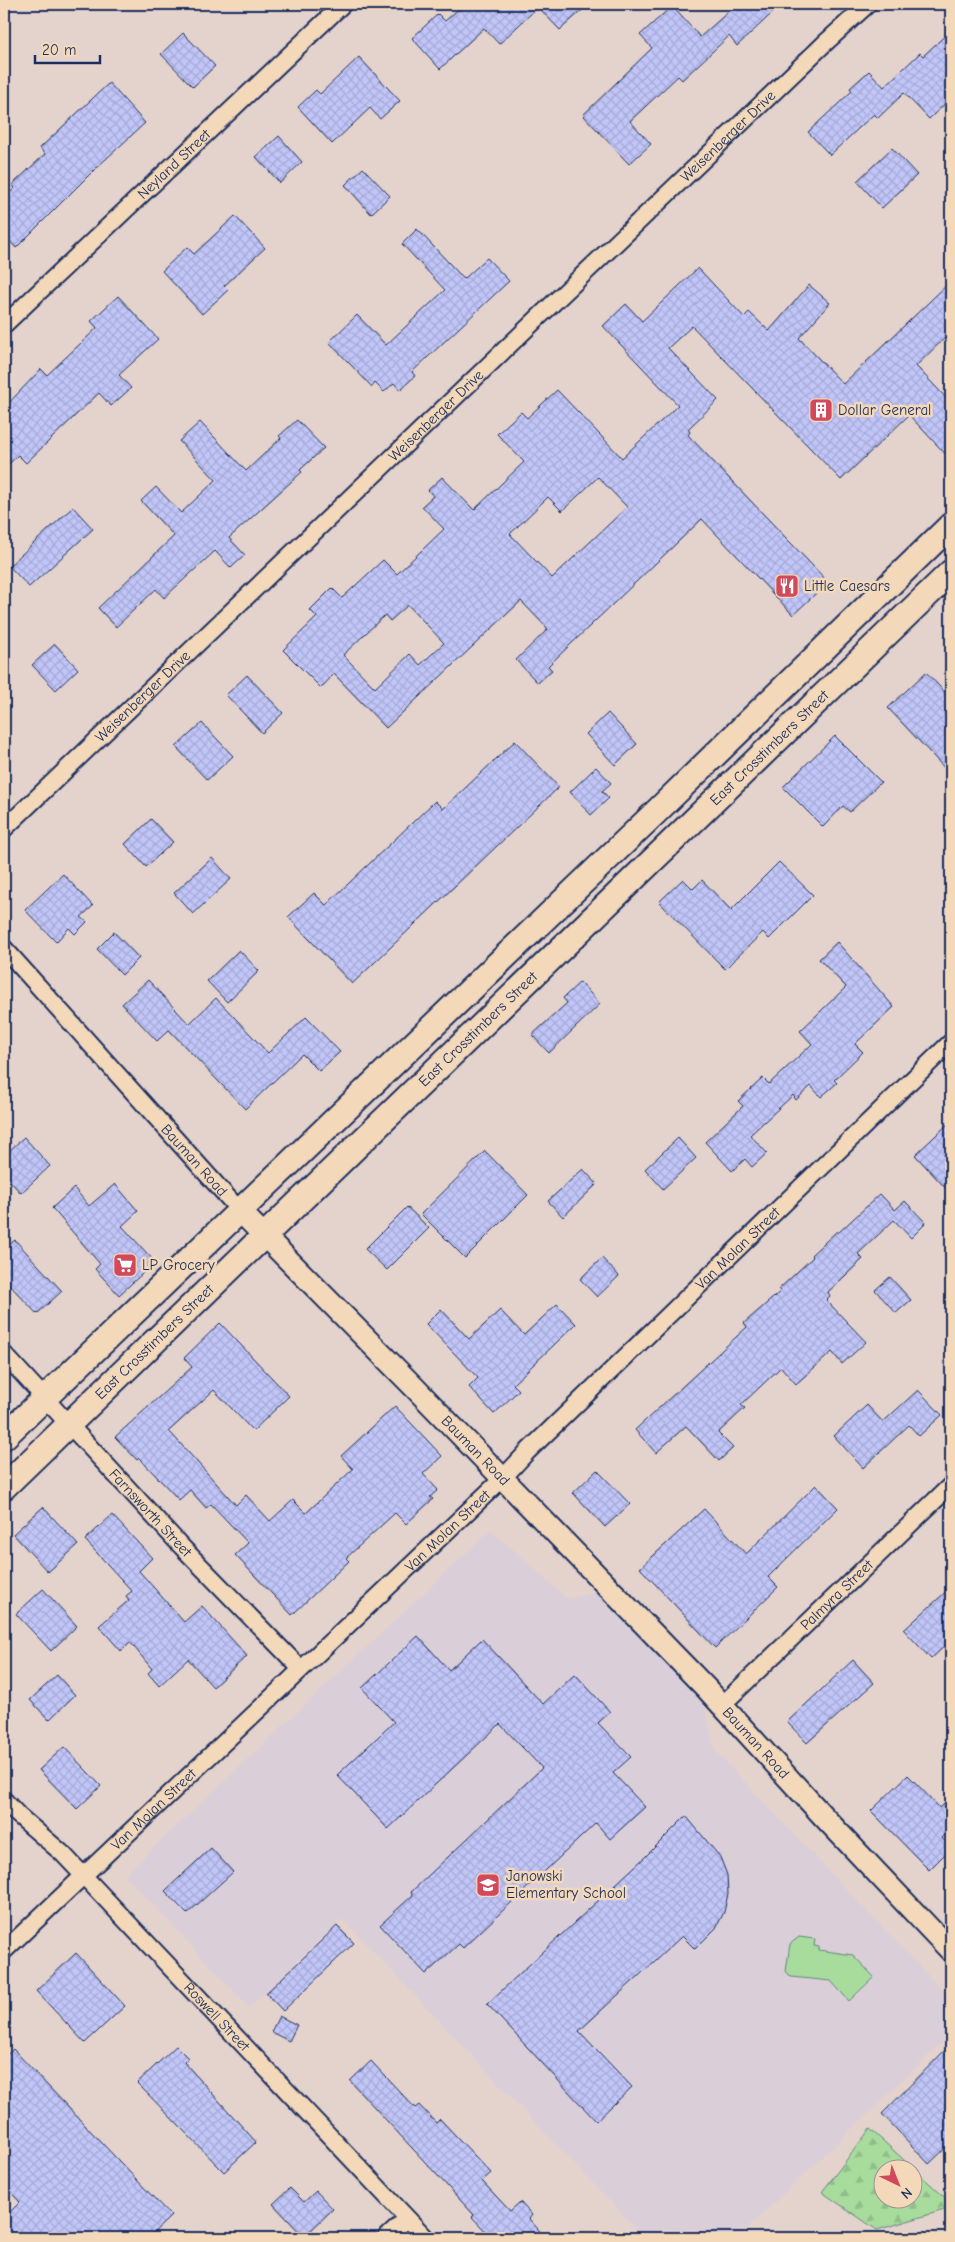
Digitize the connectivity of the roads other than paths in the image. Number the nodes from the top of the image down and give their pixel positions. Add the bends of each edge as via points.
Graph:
1 (343, 4) edge
2 (868, 4) edge
3 (4, 325) edge
4 (951, 525) edge
5 (951, 572) edge
6 (854, 620) junction
7 (878, 643) junction
8 (655, 814) junction
9 (4, 829) edge
10 (675, 838) junction
11 (4, 948) edge
12 (455, 1005) junction
13 (478, 1028) junction
14 (951, 1042) edge
15 (240, 1211) junction
16 (264, 1236) junction
17 (4, 1354) edge
18 (44, 1397) junction
19 (70, 1425) junction
20 (4, 1436) edge
21 (502, 1479) junction
22 (951, 1485) edge
23 (4, 1487) edge
24 (301, 1669) junction
25 (722, 1705) junction
26 (4, 1800) edge
27 (83, 1876) junction
28 (948, 1940) edge
29 (4, 1951) edge
30 (407, 2218) junction
31 (386, 2238) edge
32 (426, 2238) edge

1 - 3 street, Neyland Street
2 - 9 street, Weisenberger Drive
4 - 6 main road
5 - 7 main road, East Crosstimbers Street
6 - 7 main road
6 - 8 main road
7 - 10 main road, East Crosstimbers Street
8 - 10 main road
8 - 12 main road
10 - 13 main road, East Crosstimbers Street
11 - 15 street, Bauman Road
12 - 13 main road
12 - 15 main road
13 - 16 main road, East Crosstimbers Street
14 - 21 street, Van Molan Street
15 - 16 street, Bauman Road
15 - 18 main road
16 - 19 main road, East Crosstimbers Street
16 - 21 street, Bauman Road
17 - 18 street, Farnsworth Street
18 - 19 street, Farnsworth Street
18 - 20 main road
19 - 23 main road, East Crosstimbers Street
19 - 24 street, Farnsworth Street via 182,1547
21 - 24 street, Van Molan Street
21 - 25 street, Bauman Road
22 - 25 street, Palmyra Street
24 - 27 street, Van Molan Street
25 - 28 street, Bauman Road via 823,1816
26 - 27 street, Roswell Street
27 - 29 street, Van Molan Street
27 - 30 street, Roswell Street
30 - 31 street
30 - 32 street, Roswell Street

